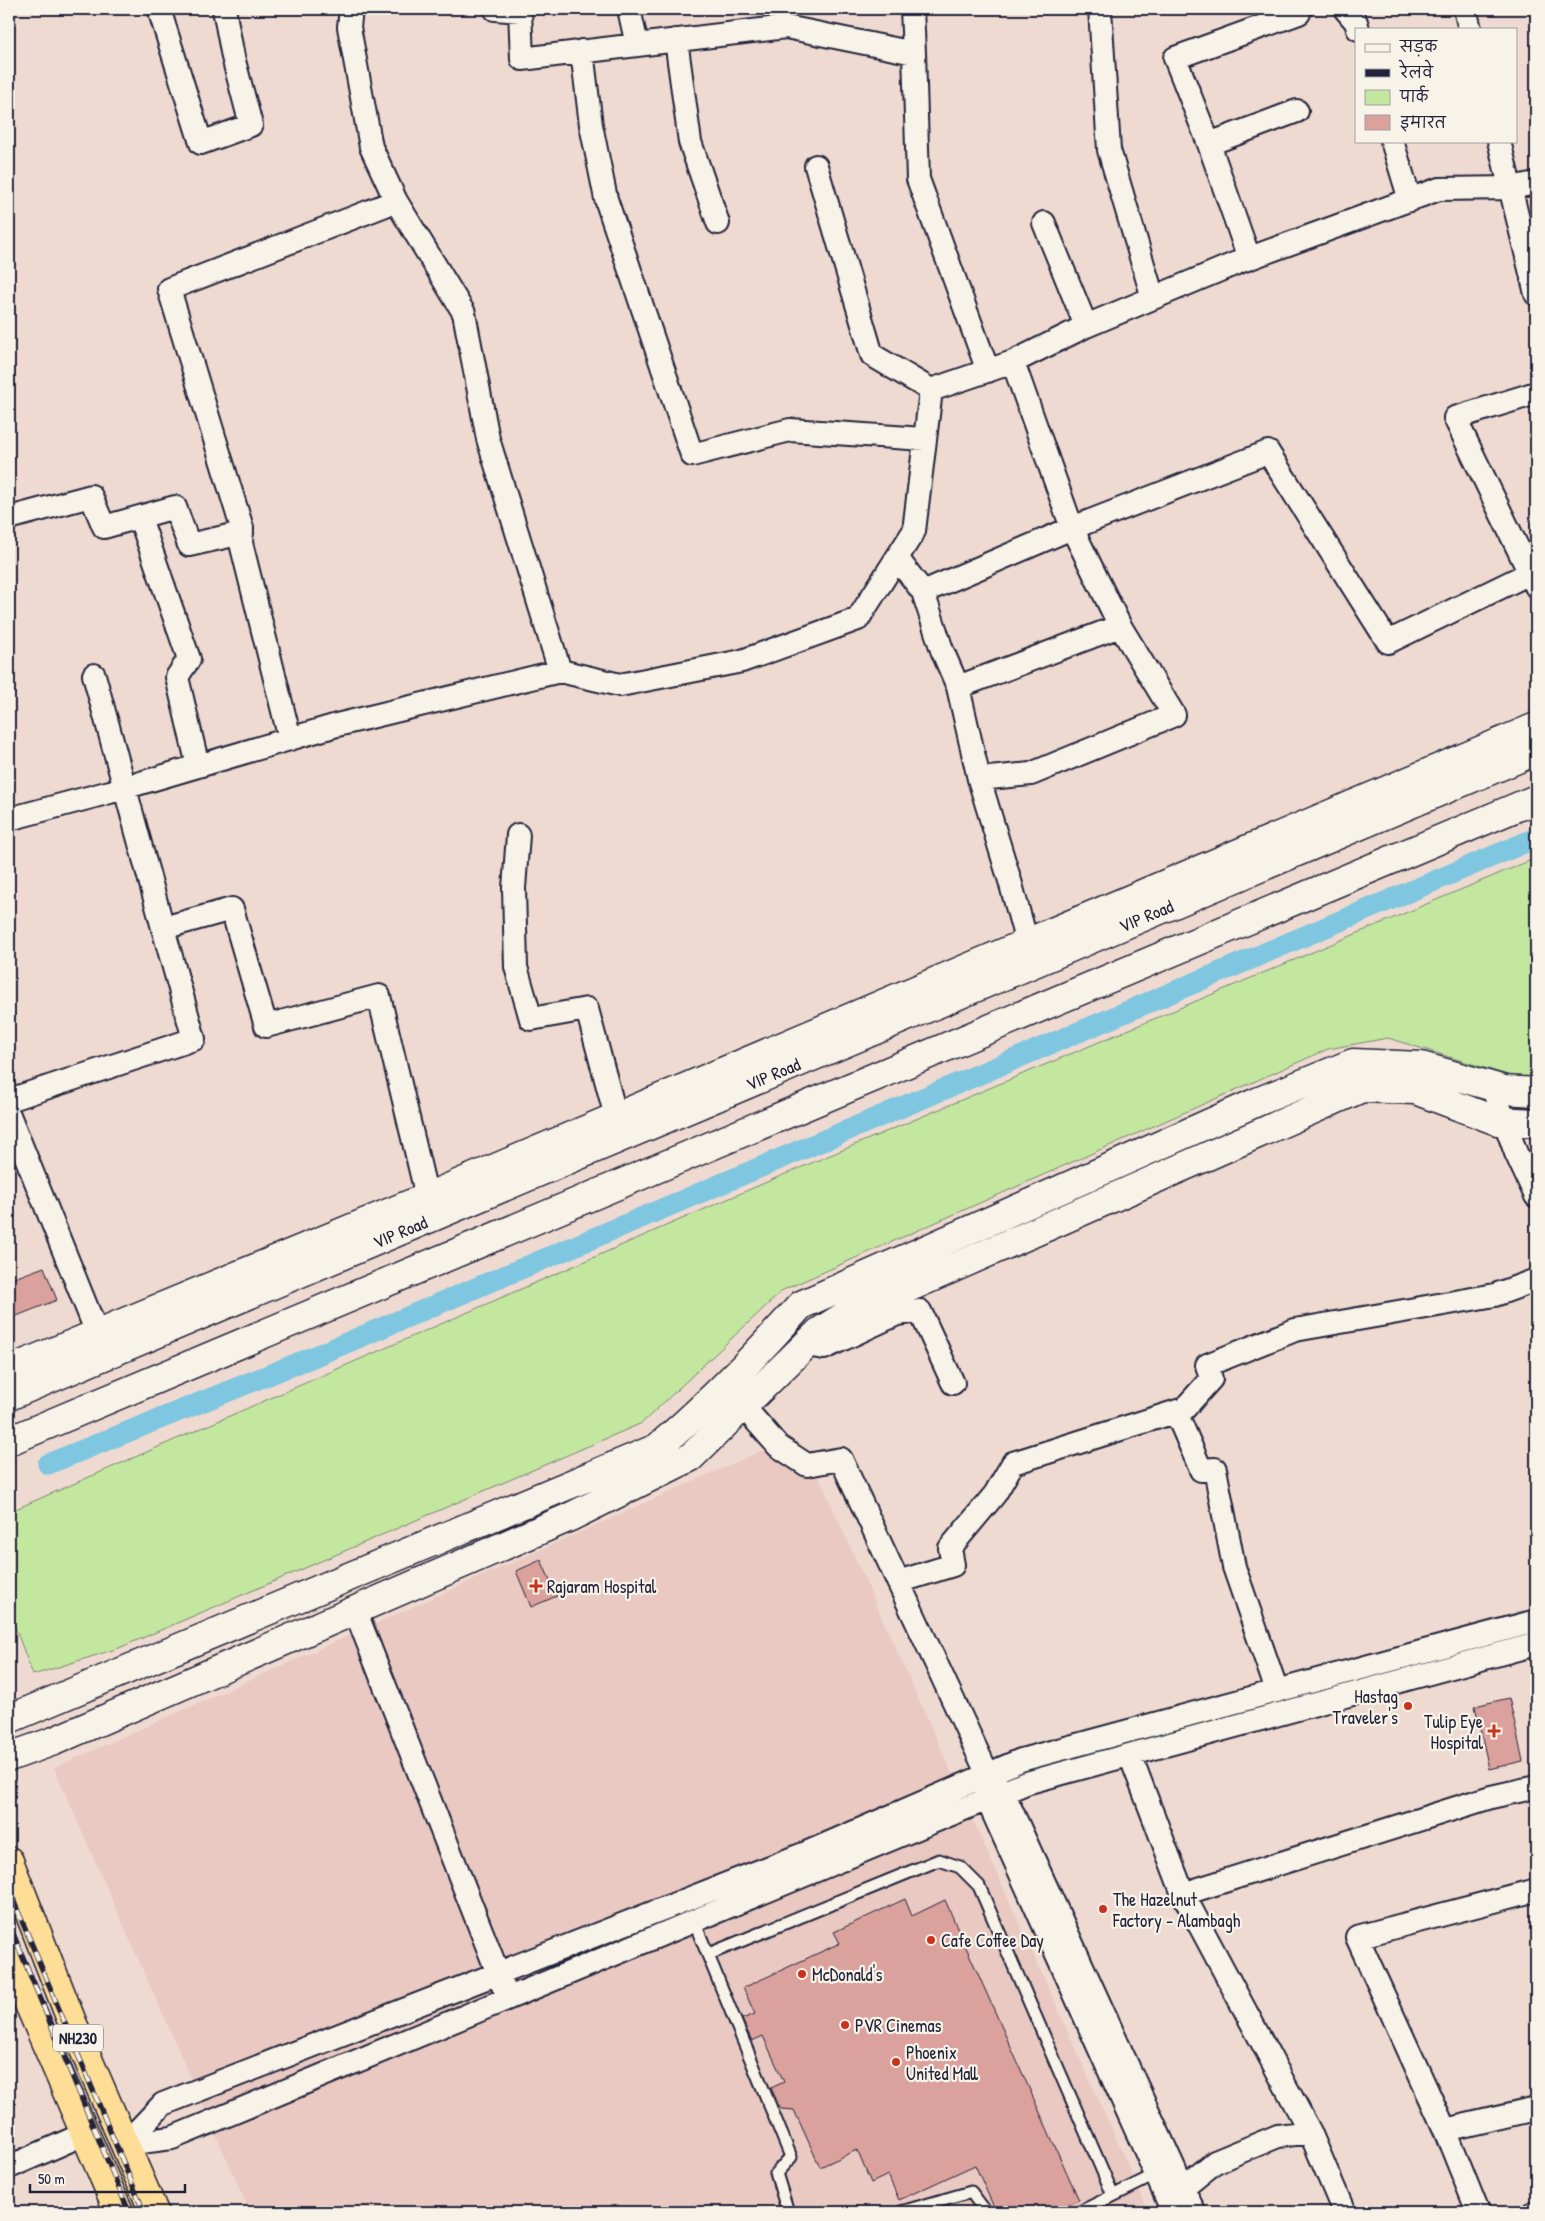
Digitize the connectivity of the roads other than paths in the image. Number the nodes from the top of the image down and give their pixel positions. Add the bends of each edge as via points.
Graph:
1 (159, 9) edge
2 (224, 9) edge
3 (351, 9) edge
4 (496, 9) edge
5 (629, 9) edge
6 (912, 9) edge
7 (1100, 9) edge
8 (1345, 9) edge
9 (1465, 9) edge
10 (1299, 13) dead end
11 (1358, 28) edge
12 (1470, 28) edge
13 (676, 40) junction
14 (637, 45) junction
15 (582, 51) junction
16 (914, 53) junction
17 (1297, 111) dead end
18 (1392, 142) edge
19 (1499, 142) edge
20 (1209, 144) junction
21 (816, 166) dead end
22 (1536, 183) edge
23 (1511, 188) junction
24 (1410, 200) junction
25 (396, 201) junction
26 (718, 223) dead end
27 (1044, 223) dead end
28 (1250, 258) junction
29 (1536, 294) edge
30 (1153, 298) junction
31 (1086, 326) junction
32 (1013, 362) junction
33 (988, 371) junction
34 (930, 390) junction
35 (1536, 393) edge
36 (924, 439) junction
37 (9, 518) edge
38 (140, 518) junction
39 (1072, 528) junction
40 (242, 533) junction
41 (897, 558) junction
42 (1533, 580) edge
43 (923, 592) junction
44 (1120, 626) junction
45 (560, 671) junction
46 (94, 675) dead end
47 (958, 687) junction
48 (1536, 726) edge
49 (290, 738) junction
50 (1536, 751) edge
51 (198, 766) junction
52 (978, 779) junction
53 (126, 787) junction
54 (1536, 798) edge
55 (9, 819) edge
56 (518, 835) dead end
57 (162, 928) junction
58 (1027, 943) junction
59 (718, 1086) junction
60 (1492, 1086) junction
61 (1527, 1092) edge
62 (9, 1100) edge
63 (9, 1115) edge
64 (616, 1117) junction
65 (1505, 1122) junction
66 (1535, 1126) edge
67 (1536, 1196) edge
68 (427, 1197) junction
69 (1536, 1280) edge
70 (97, 1333) junction
71 (765, 1345) junction
72 (806, 1345) junction
73 (784, 1366) junction
74 (9, 1370) edge
75 (953, 1383) dead end
76 (9, 1396) edge
77 (743, 1406) junction
78 (1176, 1412) junction
79 (9, 1441) edge
80 (898, 1582) junction
81 (354, 1610) junction
82 (1536, 1621) edge
83 (1536, 1644) edge
84 (1277, 1691) junction
85 (9, 1719) edge
86 (1130, 1755) junction
87 (9, 1757) edge
88 (988, 1775) junction
89 (1535, 1792) edge
90 (995, 1796) junction
91 (9, 1861) edge
92 (1536, 1890) edge
93 (1183, 1894) junction
94 (694, 1921) junction
95 (708, 1954) junction
96 (9, 1958) edge
97 (497, 1973) junction
98 (508, 1999) junction
99 (1536, 2110) edge
100 (1445, 2130) junction
101 (1310, 2132) junction
102 (84, 2134) junction
103 (124, 2144) junction
104 (9, 2167) edge
105 (1165, 2170) junction
106 (1183, 2188) junction
107 (1113, 2195) junction
108 (119, 2212) edge
109 (154, 2212) edge
110 (788, 2212) edge
111 (901, 2212) edge
112 (986, 2212) edge
113 (1080, 2212) edge
114 (1173, 2212) edge
115 (1194, 2212) edge
116 (1344, 2212) edge
117 (1478, 2212) edge

1 - 2 street via 201,142 251,125
3 - 25 street via 349,27 372,148
4 - 15 street via 520,11 522,59
5 - 14 street
6 - 16 street
7 - 30 street via 1109,150
8 - 11 street
9 - 12 street
10 - 20 street via 1175,58
13 - 14 street
13 - 16 street via 786,27
13 - 26 street via 690,142
14 - 15 street
15 - 36 street via 591,125 606,199 692,455 790,430
16 - 33 street via 918,179
17 - 20 street
18 - 24 street
19 - 23 street
20 - 28 street
21 - 34 street via 872,355
22 - 23 street
23 - 24 street via 1439,189
23 - 29 street
24 - 28 street
25 - 40 street via 169,289
25 - 45 street via 464,313 488,439
27 - 31 street
28 - 30 street
30 - 31 street
31 - 32 street
32 - 33 street
32 - 39 street
33 - 34 street
34 - 36 street
35 - 42 street via 1455,418
36 - 41 street via 914,531
37 - 38 street via 91,496 104,527
38 - 40 street via 175,507 189,545
38 - 51 street via 189,659 177,677
39 - 42 street via 1268,452 1388,642
39 - 43 street
39 - 44 street
40 - 49 street
41 - 43 street
41 - 45 street via 858,619 742,662 620,685
43 - 47 street
44 - 47 street
44 - 52 street via 1174,715 1031,774
45 - 49 street
46 - 53 street
47 - 52 street
48 - 58 street, VIP Road
49 - 51 street
50 - 59 street, VIP Road
51 - 53 street
52 - 58 street
53 - 55 street
53 - 57 street
54 - 79 street
56 - 64 street via 514,888 516,967 531,1019 587,1009
57 - 62 street via 194,1039
57 - 68 street via 232,908 266,1026 379,996
58 - 59 street, VIP Road
59 - 64 street, VIP Road
59 - 76 street, VIP Road
60 - 61 street
60 - 65 street
60 - 71 street via 1421,1066 1353,1063 1248,1106 802,1305
61 - 66 street
63 - 70 street
64 - 68 street, VIP Road
65 - 66 street
65 - 67 street
65 - 72 street via 1497,1122 1415,1090 1362,1088 849,1312
68 - 70 street, VIP Road
69 - 78 street via 1496,1295 1295,1330 1208,1366 1211,1380 1184,1409
70 - 74 street, VIP Road
71 - 73 street
71 - 85 street via 657,1448
72 - 73 street
72 - 75 street via 824,1348 897,1314 920,1311
73 - 77 street
77 - 80 street via 778,1446 807,1465 841,1459
77 - 81 street via 691,1457 570,1517
78 - 80 street via 1013,1463 995,1494 950,1548 953,1566
78 - 84 street via 1201,1470 1215,1469 1234,1567
80 - 88 street
81 - 87 street
81 - 97 street
82 - 84 street
83 - 86 street
84 - 88 street via 1022,1760
86 - 90 street via 1026,1783
86 - 93 street
88 - 90 street
88 - 97 street via 806,1853
89 - 93 street via 1491,1797
90 - 94 street
90 - 105 street
91 - 103 highway, NH230
92 - 100 street via 1357,1937
93 - 101 street
94 - 95 lane
94 - 98 street
95 - 107 lane via 939,1860 960,1867 979,1886
95 - 110 lane via 791,2157 776,2173
96 - 102 highway, NH230
97 - 98 street
97 - 103 street via 163,2104
98 - 103 street via 172,2138
99 - 100 street
100 - 117 street
101 - 106 street via 1278,2136 1215,2162
101 - 116 street
102 - 104 street
102 - 108 highway, NH230
103 - 109 highway, NH230
105 - 106 street
105 - 107 lane
105 - 114 street
106 - 115 street
107 - 113 lane
111 - 112 lane via 971,2192

